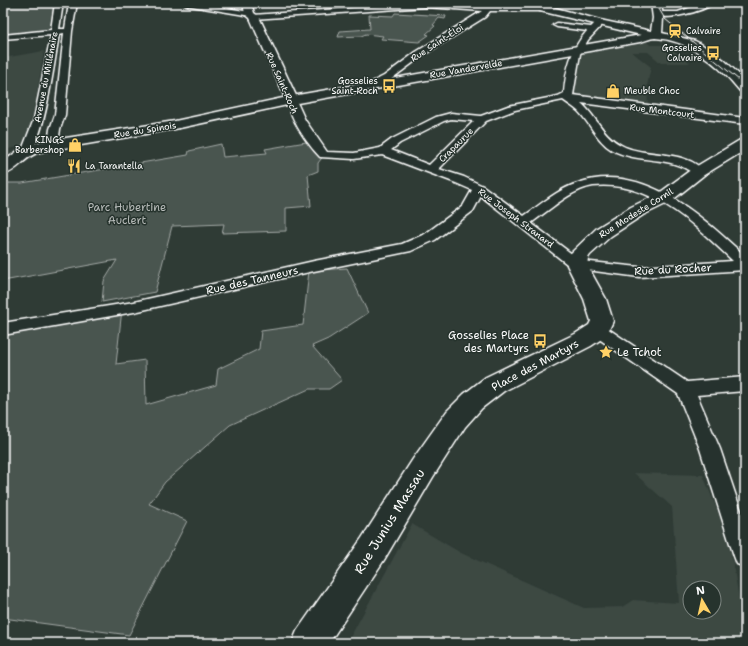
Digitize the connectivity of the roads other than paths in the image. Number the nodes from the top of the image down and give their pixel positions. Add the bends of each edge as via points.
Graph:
1 (59, 3) edge
2 (73, 3) edge
3 (185, 3) edge
4 (247, 3) edge
5 (528, 3) edge
6 (710, 3) edge
7 (488, 9) junction
8 (544, 9) junction
9 (657, 9) edge
10 (252, 16) junction
11 (557, 25) dead end
12 (596, 26) junction
13 (68, 31) junction
14 (55, 32) junction
15 (656, 34) junction
16 (3, 37) edge
17 (576, 50) junction
18 (390, 80) junction
19 (745, 88) edge
20 (564, 97) junction
21 (61, 100) junction
22 (292, 100) junction
23 (42, 102) junction
24 (578, 102) junction
25 (482, 118) junction
26 (745, 121) edge
27 (53, 144) junction
28 (742, 148) edge
29 (28, 150) junction
30 (383, 151) junction
31 (3, 170) edge
32 (430, 170) junction
33 (698, 172) junction
34 (480, 189) junction
35 (664, 198) junction
36 (524, 222) junction
37 (745, 264) edge
38 (578, 265) junction
39 (3, 329) edge
40 (598, 330) junction
41 (745, 384) edge
42 (684, 389) junction
43 (473, 401) joint
44 (745, 556) edge
45 (309, 643) edge

1 - 14 street, Avenue du Millénaire
2 - 13 street, Avenue du Millénaire
3 - 10 street
4 - 10 street, Rue Saint-Roch
5 - 8 main road
6 - 9 street via 679,14
7 - 8 street
7 - 10 street via 415,6
7 - 18 street, Rue Saint-Éloi via 419,54
8 - 12 main road
9 - 15 main road
10 - 22 street, Rue Saint-Roch
11 - 12 street
12 - 15 main road
12 - 17 street
13 - 14 street
13 - 21 street, Avenue du Millénaire
14 - 16 street
14 - 23 street, Avenue du Millénaire
15 - 17 main road, Rue Vandervelde
15 - 19 main road via 692,44 729,72
17 - 18 main road, Rue Vandervelde
17 - 20 street via 569,94
18 - 22 main road, Rue Vandervelde via 371,86
20 - 24 street, Rue Montcourt
20 - 25 street via 512,108
21 - 23 street
21 - 27 street, Avenue du Millénaire
22 - 27 main road, Rue du Spinois via 182,124
22 - 30 street, Rue Saint-Roch via 294,111 312,141 324,155 354,156
23 - 29 street, Avenue du Millénaire via 39,121
24 - 26 street, Rue Montcourt
24 - 33 street via 603,137 618,149 686,163
25 - 30 street via 451,116 396,141
25 - 32 street, Crapaurue
27 - 29 main road, Rue du Spinois
28 - 33 main road, Rue Modeste Cornil
29 - 31 main road, Rue du Spinois
30 - 32 street, Rue Joseph Stranard
32 - 34 street, Rue Joseph Stranard
33 - 35 main road, Rue Modeste Cornil
34 - 36 street, Rue Joseph Stranard
34 - 39 street, Rue des Tanneurs via 468,208 430,237 406,248 134,307
35 - 36 street via 638,186 596,182 580,186
35 - 37 street via 700,222
35 - 38 main road, Rue Modeste Cornil via 637,211 604,232 578,257
36 - 38 street, Rue Joseph Stranard
37 - 38 street, Rue du Rocher via 640,272
38 - 40 main road via 595,299 602,321
40 - 42 street
40 - 43 main road, Place des Martyrs via 495,384
41 - 42 street
42 - 44 street via 710,449
43 - 45 main road, Rue Junius Massau via 428,459 373,549

